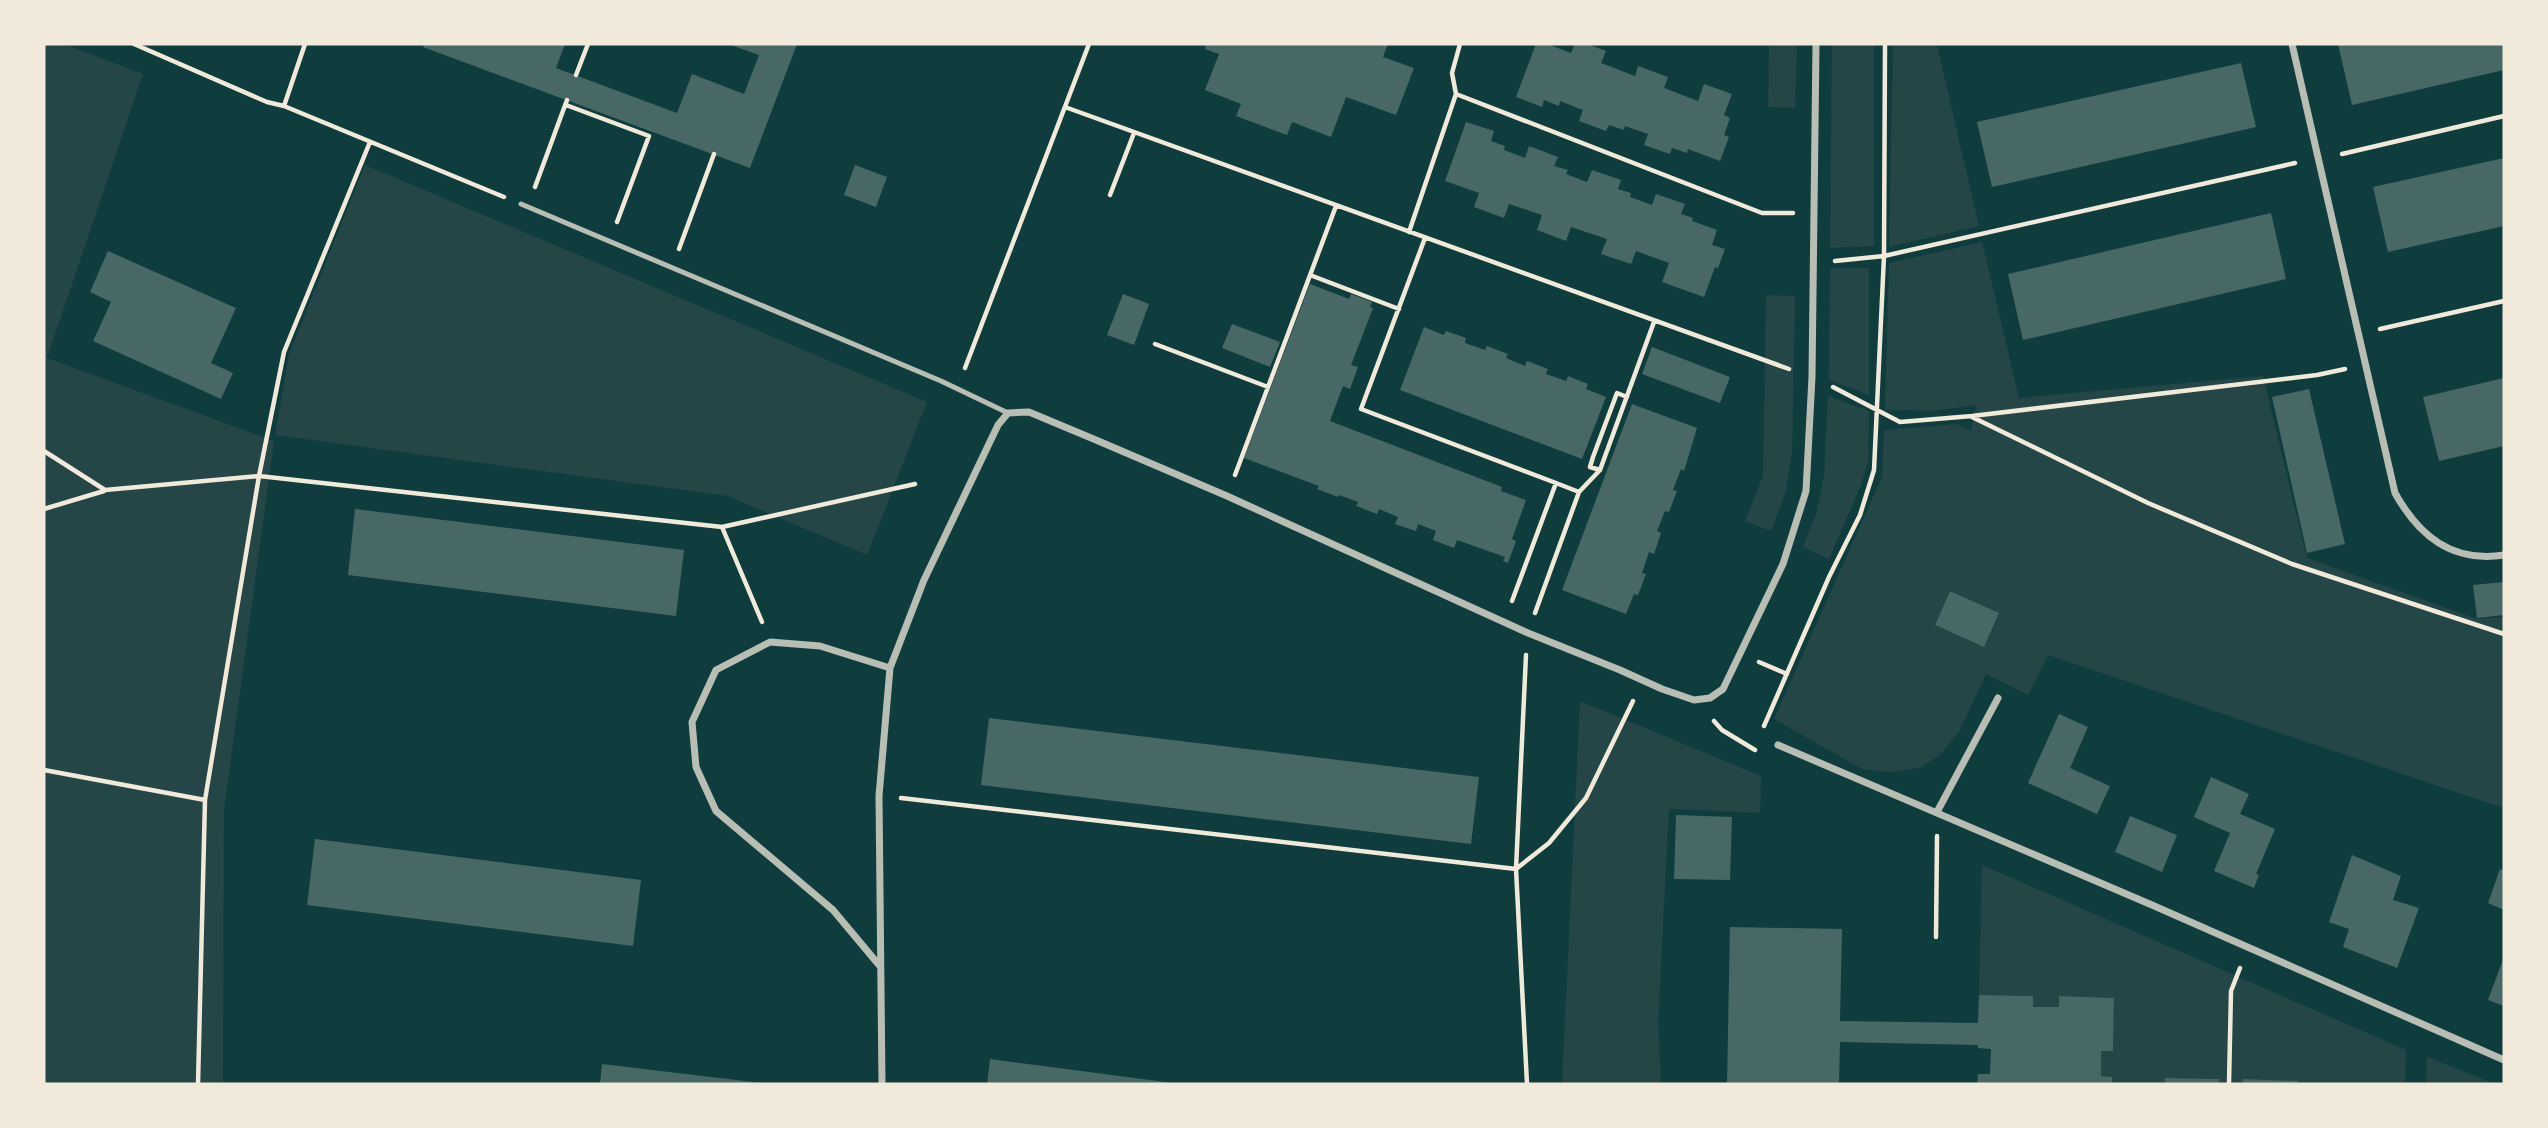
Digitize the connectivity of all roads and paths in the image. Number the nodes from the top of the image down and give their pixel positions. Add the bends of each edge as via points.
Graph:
1 (134, 44) edge
2 (305, 44) edge
3 (588, 44) edge
4 (1088, 44) edge
5 (1460, 44) edge
6 (1816, 44) edge
7 (1885, 44) edge
8 (2292, 44) edge
9 (576, 75) dead end
10 (1455, 94) junction
11 (284, 106) junction
12 (1065, 107) junction
13 (2504, 116) edge
14 (1134, 133) junction
15 (370, 142) junction
16 (714, 154) dead end
17 (2318, 157) junction
18 (1110, 195) dead end
19 (521, 204) joint
20 (1336, 206) junction
21 (528, 207) junction
22 (1812, 214) junction
23 (1409, 232) junction
24 (1425, 238) junction
25 (610, 242) junction
26 (1884, 256) junction
27 (1812, 263) junction
28 (671, 268) junction
29 (1310, 275) junction
30 (2504, 301) edge
31 (1399, 309) junction
32 (1654, 322) junction
33 (2359, 334) junction
34 (1155, 344) dead end
35 (2366, 364) junction
36 (1812, 377) junction
37 (1268, 387) junction
38 (957, 389) junction
39 (1627, 397) junction
40 (1877, 411) junction
41 (1009, 413) junction
42 (1972, 416) junction
43 (44, 452) edge
44 (1600, 470) junction
45 (259, 476) junction
46 (1556, 483) junction
47 (915, 484) dead end
48 (105, 490) junction
49 (1580, 492) junction
50 (1227, 496) junction
51 (44, 509) edge
52 (722, 527) junction
53 (2504, 555) edge
54 (1517, 587) dead end
55 (1541, 597) dead end
56 (1528, 633) junction
57 (2504, 634) edge
58 (770, 642) junction
59 (890, 668) junction
60 (1643, 682) junction
61 (1998, 698) dead end
62 (1694, 700) junction
63 (1778, 745) joint
64 (1755, 750) junction
65 (44, 770) edge
66 (879, 796) junction
67 (205, 800) junction
68 (1937, 812) junction
69 (1516, 869) junction
70 (1937, 871) dead end
71 (1936, 937) dead end
72 (2249, 948) junction
73 (879, 965) junction
74 (2504, 1060) edge
75 (198, 1084) edge
76 (882, 1084) edge
77 (1527, 1084) edge
78 (2229, 1084) edge

1 - 11 path
2 - 11 path
3 - 9 path
4 - 12 path
5 - 10 path via 1452,73
6 - 22 street
7 - 26 path
8 - 17 street
10 - 22 path via 1762,213
10 - 23 path
11 - 15 path
12 - 14 path
12 - 38 path
13 - 17 path
14 - 18 path
14 - 20 path
15 - 19 path
15 - 45 path via 284,352
16 - 28 path
17 - 26 path
17 - 33 street
19 - 21 lane
20 - 23 path
20 - 29 path
21 - 25 lane
21 - 25 path via 566,102 649,136
22 - 27 street
23 - 24 path
24 - 31 path
24 - 32 path
25 - 28 lane
26 - 27 path
26 - 40 path
27 - 36 street
28 - 38 lane
29 - 31 path
29 - 37 path
30 - 33 path
31 - 46 path via 1361,409
32 - 36 path
32 - 39 path
33 - 35 street
34 - 37 path
35 - 42 path via 2317,375
35 - 53 street via 2395,493 2408,517 2424,534 2462,554
36 - 40 path
36 - 62 street via 1806,491 1783,564 1723,689 1710,698
37 - 50 path
38 - 41 lane
39 - 44 path
39 - 44 path via 1617,393 1597,447 1590,467
40 - 42 path via 1900,422
40 - 64 path via 1874,470 1860,515
41 - 50 street via 1029,412
41 - 59 street via 998,425 924,580
42 - 57 path via 2148,503 2292,564
43 - 48 path
44 - 49 path
45 - 48 path
45 - 52 path
45 - 67 path
46 - 49 path
46 - 54 path
47 - 52 path
48 - 51 path
49 - 55 path
50 - 56 street
52 - 58 path
56 - 60 street
56 - 69 path
58 - 59 street via 820,646
58 - 73 street via 716,670 692,722 696,767 716,811 833,910
59 - 66 street
60 - 62 street
60 - 69 path via 1586,798 1549,843
61 - 68 street
62 - 64 path via 1722,730
63 - 64 path via 1761,754
63 - 68 street
65 - 67 path
66 - 69 path
66 - 73 street
67 - 75 path
68 - 72 street
69 - 77 path
70 - 71 path
72 - 74 street
72 - 78 path via 2231,990
73 - 76 street

